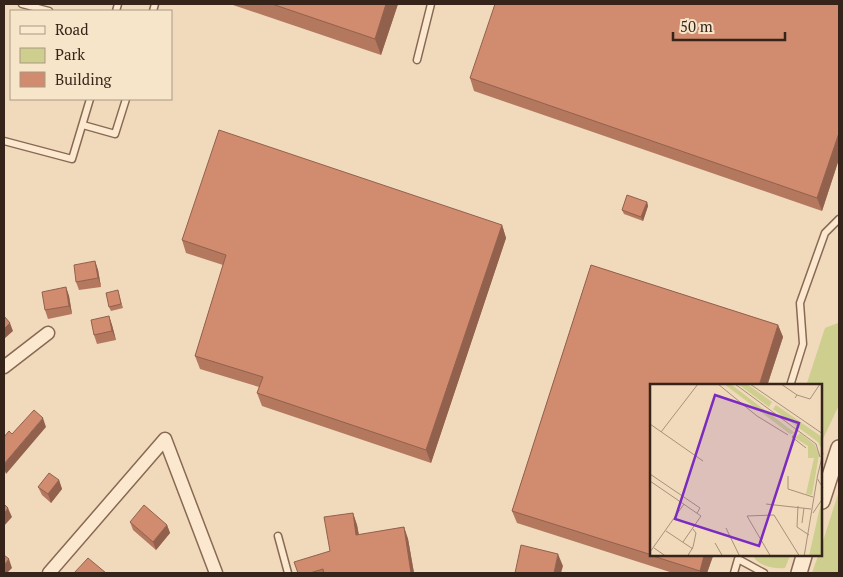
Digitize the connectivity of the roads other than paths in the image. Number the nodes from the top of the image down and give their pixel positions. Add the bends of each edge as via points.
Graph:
1 (22, 4) edge
2 (431, 4) edge
3 (45, 10) edge
4 (417, 60) dead end
5 (90, 100) edge
6 (126, 100) edge
7 (83, 125) junction
8 (4, 140) edge
9 (839, 218) edge
10 (48, 333) dead end
11 (4, 367) edge
12 (791, 384) edge
13 (839, 448) edge
14 (823, 499) edge
15 (278, 536) dead end
16 (804, 557) edge
17 (49, 573) edge
18 (216, 573) edge
19 (288, 573) edge
20 (734, 573) edge
21 (764, 573) edge
22 (799, 573) edge

1 - 3 lane
2 - 4 lane
5 - 7 lane
6 - 7 lane via 115,134
7 - 8 lane via 72,159
9 - 12 lane via 825,233 800,303 803,344
10 - 11 street
13 - 14 street
15 - 19 lane
16 - 22 street
17 - 18 street via 165,439
20 - 21 lane via 738,559

